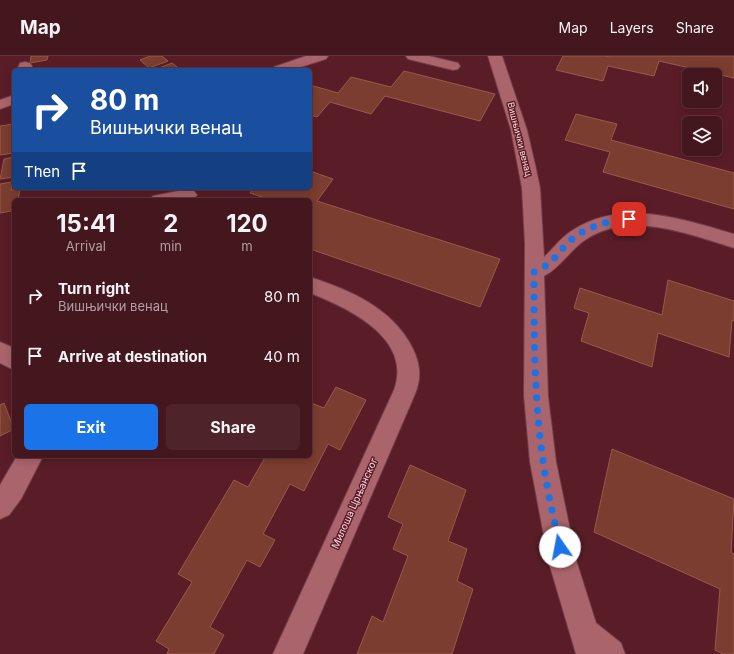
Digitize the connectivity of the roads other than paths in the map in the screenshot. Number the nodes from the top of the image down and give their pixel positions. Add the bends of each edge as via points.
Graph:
1 (321, 56) edge
2 (414, 56) edge
3 (495, 56) edge
4 (453, 66) dead end
5 (284, 68) edge
6 (12, 101) edge
7 (0, 105) edge
8 (189, 194) edge
9 (169, 198) edge
10 (734, 241) edge
11 (534, 272) junction
12 (312, 286) edge
13 (0, 351) edge
14 (12, 359) edge
15 (30, 458) edge
16 (0, 506) edge
17 (587, 643) edge
18 (288, 654) edge
19 (610, 654) edge

1 - 5 street
2 - 4 street
3 - 11 street, Вишњички венац via 528,169 533,208
6 - 7 street
8 - 9 street
10 - 11 street via 661,222 617,220 580,234 546,267
11 - 17 street, Вишњички венац via 536,396 543,462 563,563
12 - 18 street, Милоша Црњанског via 338,295 378,319 396,337 403,350 408,381
13 - 14 street
15 - 16 street
17 - 19 street, Вишњички венац

